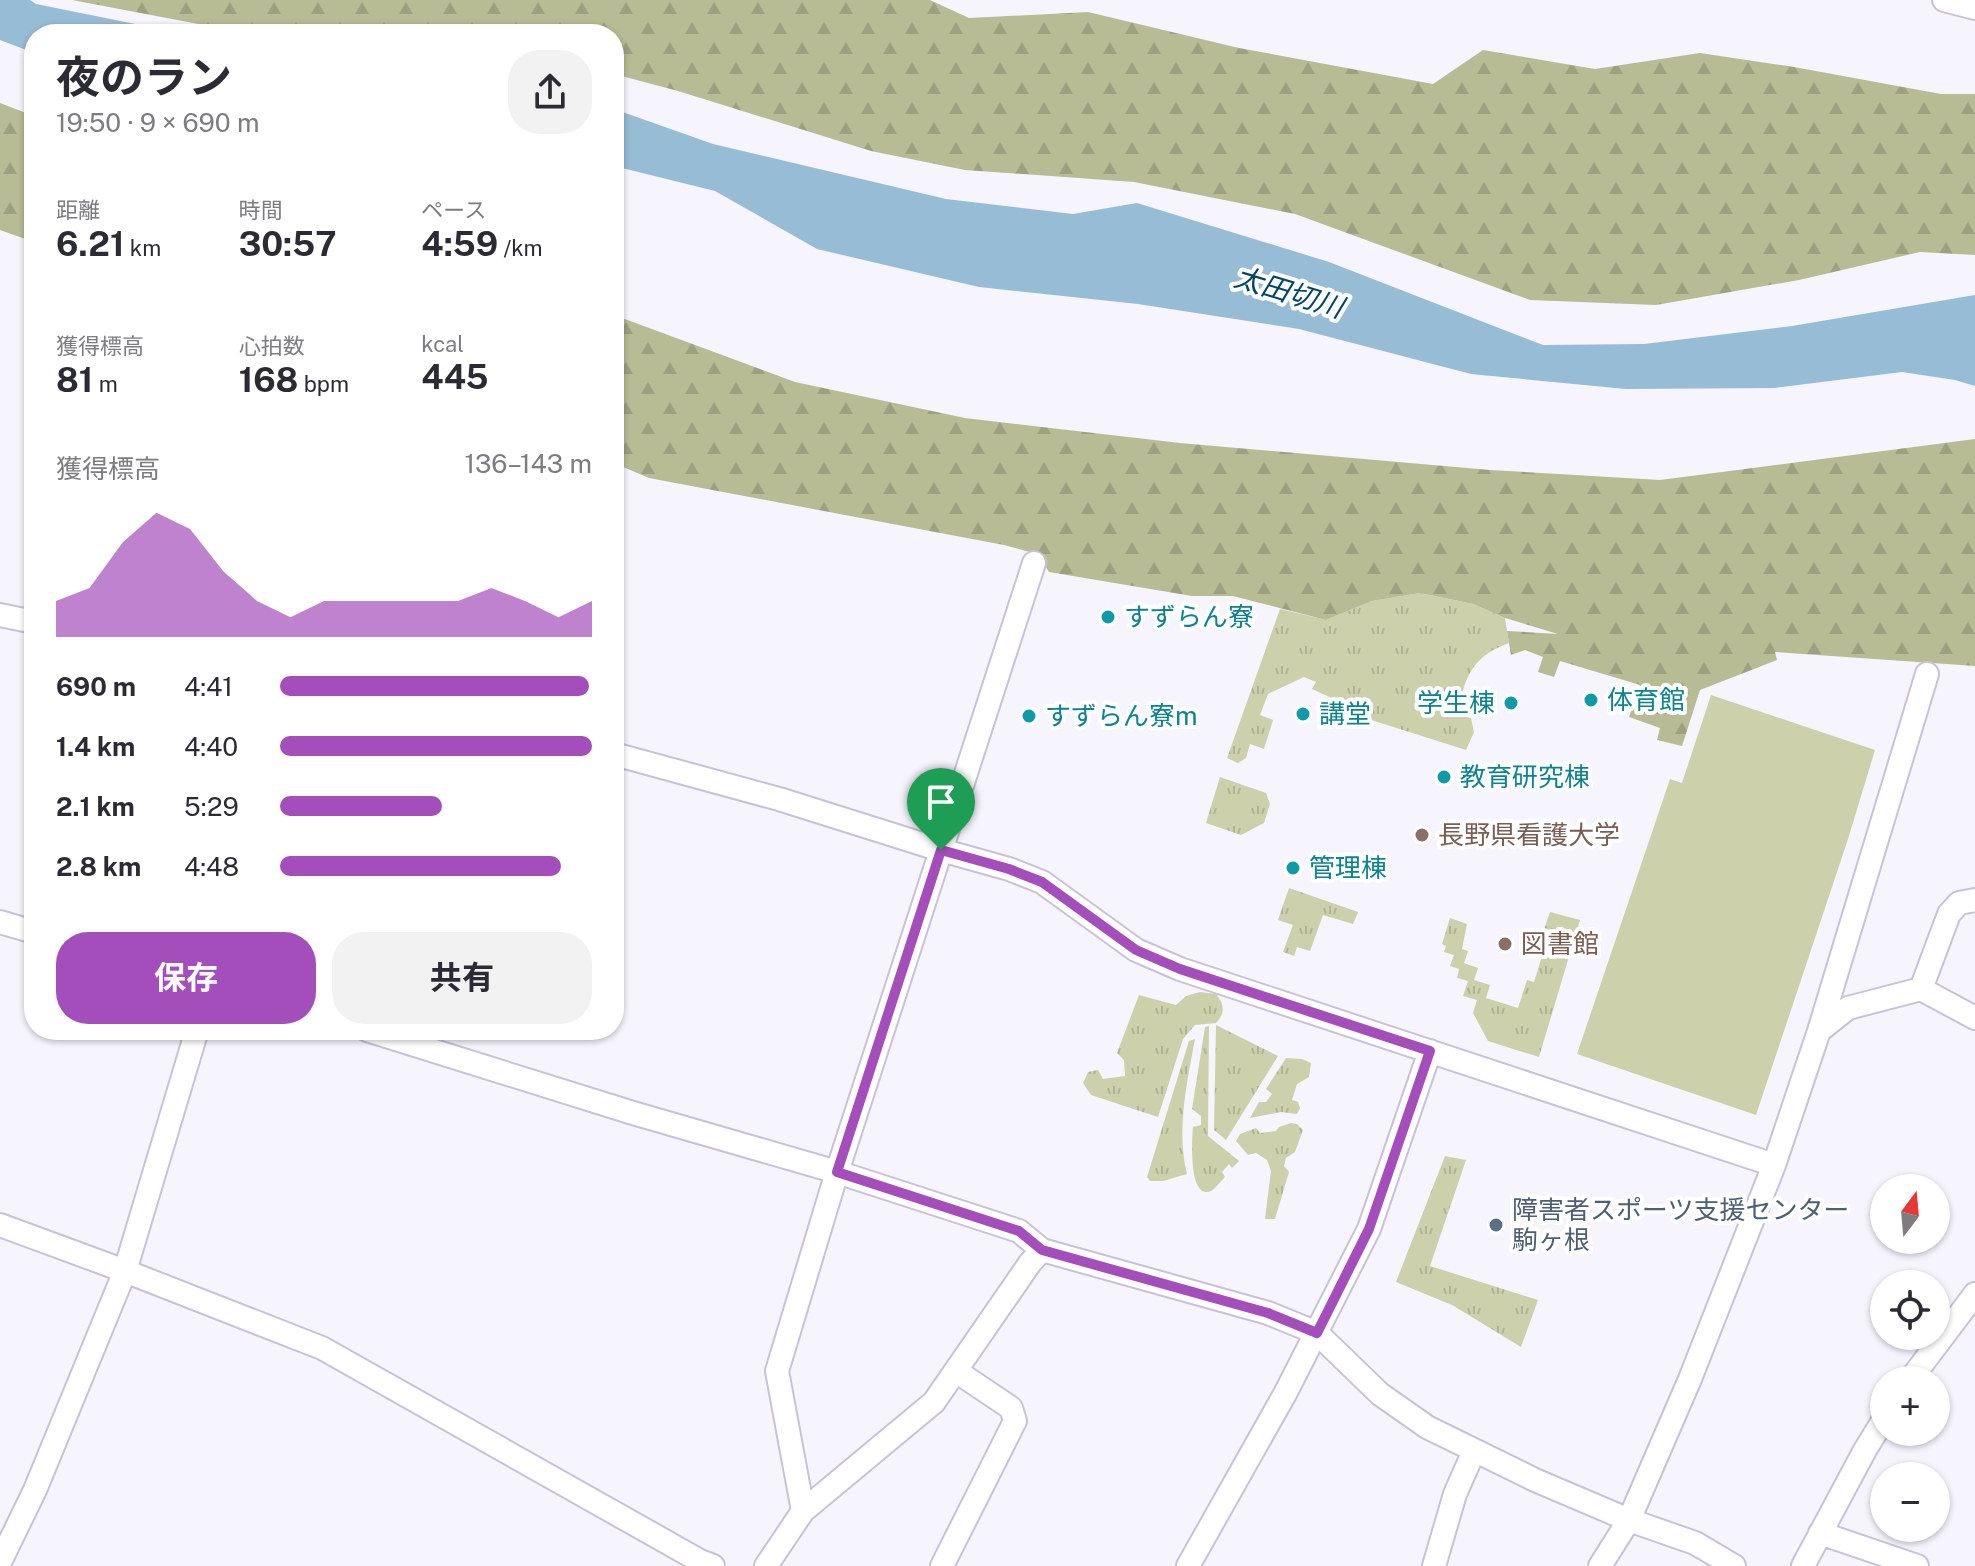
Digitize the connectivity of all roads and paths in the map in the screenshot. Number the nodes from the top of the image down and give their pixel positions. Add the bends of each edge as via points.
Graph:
1 (1944, 0) edge
2 (1975, 8) edge
3 (1034, 563) dead end
4 (0, 615) edge
5 (24, 620) edge
6 (1927, 674) dead end
7 (624, 757) edge
8 (941, 850) junction
9 (1975, 900) edge
10 (0, 922) edge
11 (24, 929) edge
12 (1921, 989) junction
13 (1975, 1018) edge
14 (1819, 1031) junction
15 (194, 1040) edge
16 (422, 1040) edge
17 (1430, 1051) junction
18 (1774, 1165) junction
19 (837, 1172) junction
20 (0, 1225) edge
21 (1042, 1250) junction
22 (125, 1271) junction
23 (1975, 1294) edge
24 (1317, 1333) junction
25 (1921, 1366) edge
26 (956, 1371) junction
27 (1870, 1444) edge
28 (1474, 1451) junction
29 (803, 1511) junction
30 (1629, 1520) junction
31 (1820, 1533) junction
32 (0, 1562) edge
33 (773, 1564) edge
34 (713, 1566) edge
35 (942, 1566) edge
36 (1188, 1566) edge
37 (1434, 1566) edge
38 (1600, 1566) edge
39 (1734, 1566) edge
40 (1803, 1566) edge
41 (1917, 1566) edge

1 - 2 street
3 - 8 street
4 - 5 street
6 - 14 street
7 - 8 street
8 - 17 street via 1042,882 1136,950 1180,969
8 - 19 street
9 - 12 street via 1959,903 1949,914
10 - 11 street
12 - 13 street
12 - 14 street via 1848,1008
14 - 18 street
15 - 22 street
16 - 19 street via 633,1113
17 - 18 street
17 - 24 street via 1369,1229
18 - 30 street
19 - 21 street via 1019,1231
19 - 29 street via 777,1371
20 - 22 street
21 - 24 street via 1268,1313
21 - 26 street
22 - 32 street
22 - 34 street via 322,1348
23 - 25 street
24 - 28 street via 1380,1394
24 - 36 street
26 - 29 street via 934,1402
26 - 35 street via 1011,1408 1015,1421
27 - 31 street
28 - 30 street
28 - 37 street
29 - 33 street
30 - 38 street
30 - 39 street via 1695,1543
31 - 40 street
31 - 41 street

